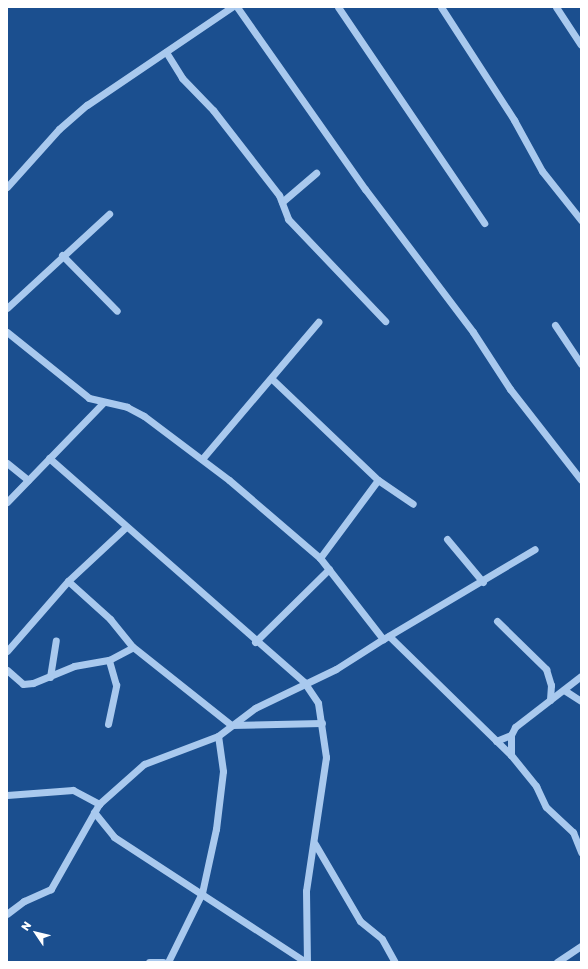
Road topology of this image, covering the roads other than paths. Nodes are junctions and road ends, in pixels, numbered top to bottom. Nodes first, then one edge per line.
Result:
1 (232, 7) edge
2 (237, 7) edge
3 (338, 7) edge
4 (441, 7) edge
5 (556, 7) edge
6 (581, 44) edge
7 (166, 52) junction
8 (316, 173) dead end
9 (7, 188) edge
10 (282, 202) junction
11 (109, 214) dead end
12 (581, 220) edge
13 (484, 223) dead end
14 (62, 255) junction
15 (7, 308) edge
16 (118, 311) dead end
17 (385, 321) dead end
18 (318, 322) dead end
19 (555, 325) dead end
20 (7, 332) edge
21 (581, 364) edge
22 (272, 379) junction
23 (103, 403) junction
24 (49, 458) junction
25 (202, 459) junction
26 (7, 463) edge
27 (28, 480) junction
28 (378, 480) junction
29 (581, 480) edge
30 (7, 502) edge
31 (413, 504) dead end
32 (126, 527) junction
33 (448, 539) dead end
34 (535, 549) dead end
35 (320, 558) junction
36 (329, 569) junction
37 (68, 581) junction
38 (483, 582) junction
39 (497, 621) dead end
40 (386, 638) junction
41 (56, 640) dead end
42 (255, 642) junction
43 (133, 647) junction
44 (7, 651) edge
45 (109, 660) junction
46 (7, 670) edge
47 (581, 676) edge
48 (50, 677) junction
49 (304, 682) junction
50 (564, 690) junction
51 (550, 700) junction
52 (581, 701) edge
53 (322, 723) junction
54 (108, 724) dead end
55 (231, 725) junction
56 (511, 735) junction
57 (218, 736) junction
58 (496, 741) junction
59 (511, 755) junction
60 (7, 794) edge
61 (99, 804) junction
62 (94, 812) junction
63 (314, 841) junction
64 (581, 852) edge
65 (202, 893) junction
66 (7, 914) edge
67 (581, 946) edge
68 (150, 962) edge
69 (163, 962) edge
70 (168, 962) edge
71 (307, 962) edge
72 (395, 962) edge
73 (557, 962) edge

1 - 7 street
2 - 29 street
3 - 13 street
4 - 12 street
5 - 6 street
7 - 9 street
7 - 10 street
8 - 10 street
10 - 17 street
11 - 14 street
14 - 15 street
14 - 16 street
18 - 22 street
19 - 21 street
20 - 23 street
22 - 25 street
22 - 28 street
23 - 24 street
23 - 25 street
24 - 27 street
24 - 32 street
25 - 35 street
26 - 27 street
27 - 30 street
28 - 31 street
28 - 35 street
32 - 37 street
32 - 42 street
33 - 38 street
34 - 38 street
35 - 36 street
36 - 40 street
36 - 42 street
37 - 43 street
37 - 44 street
38 - 40 street
39 - 51 street
40 - 49 street
40 - 58 street
41 - 48 street
42 - 49 street
43 - 45 street
43 - 55 street
45 - 48 street
45 - 54 street
46 - 48 street
47 - 50 street
49 - 53 street
49 - 55 street
50 - 51 street
50 - 52 street
51 - 56 street
53 - 55 street
53 - 63 street
55 - 57 street
56 - 58 street
56 - 59 street
57 - 61 street
57 - 65 street
58 - 59 street
59 - 64 street
60 - 61 street
61 - 62 street
62 - 65 street
62 - 66 street
63 - 71 street
63 - 72 street
65 - 70 street
65 - 71 street
67 - 73 street
68 - 69 street

